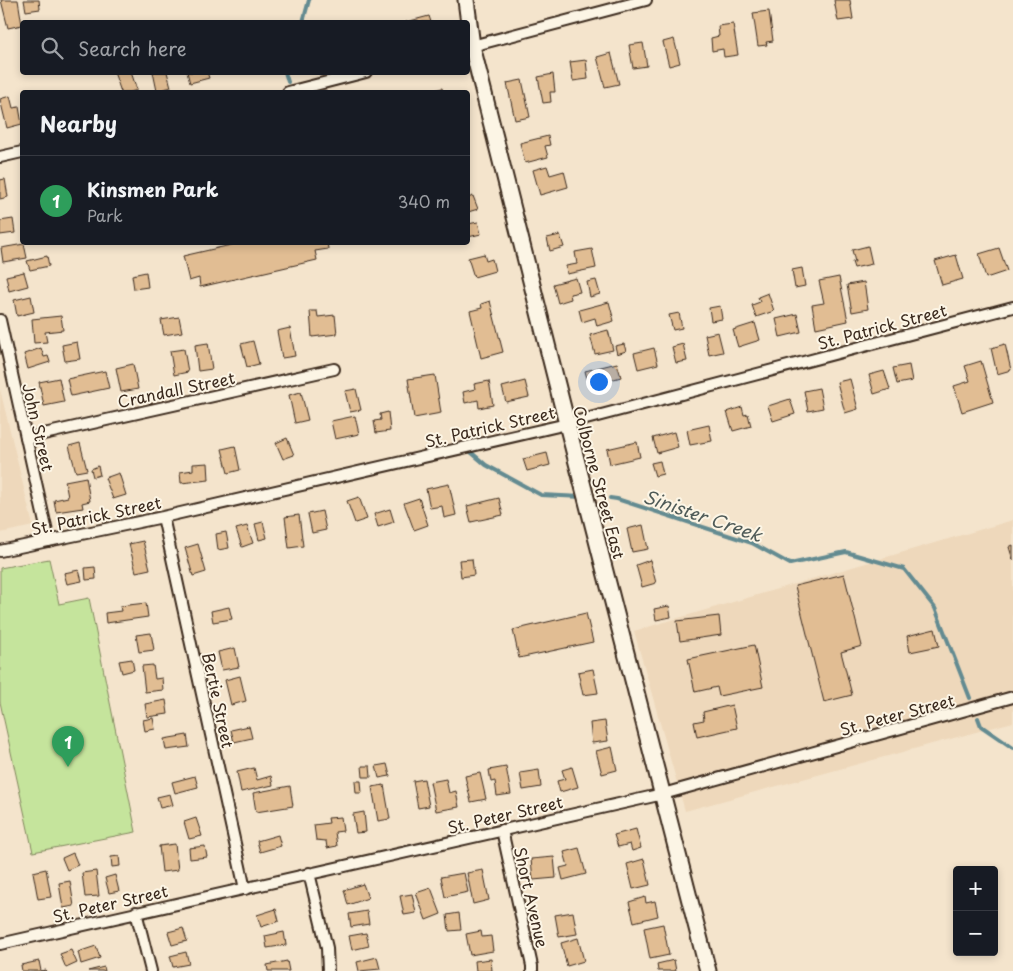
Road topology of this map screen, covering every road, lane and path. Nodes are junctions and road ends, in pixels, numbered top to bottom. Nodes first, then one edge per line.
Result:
1 (466, 0) edge
2 (646, 0) edge
3 (468, 20) edge
4 (470, 46) edge
5 (354, 75) edge
6 (296, 90) edge
7 (20, 152) edge
8 (0, 157) edge
9 (1013, 307) edge
10 (0, 320) edge
11 (334, 369) dead end
12 (567, 424) junction
13 (26, 438) junction
14 (163, 516) junction
15 (49, 541) junction
16 (0, 551) edge
17 (1013, 697) edge
18 (663, 794) junction
19 (502, 830) junction
20 (309, 873) junction
21 (245, 889) junction
22 (136, 912) junction
23 (0, 944) edge
24 (152, 971) edge
25 (328, 971) edge
26 (532, 971) edge
27 (708, 971) edge

1 - 3 main road, Colborne Street East
2 - 4 street
4 - 12 main road, Colborne Street East
5 - 6 street
7 - 8 street
9 - 12 street, St. Patrick Street
10 - 13 street, John Street
11 - 13 street, Crandall Street
12 - 14 street, St. Patrick Street
12 - 18 main road, Colborne Street East
13 - 15 street, John Street
14 - 15 street, St. Patrick Street
14 - 21 street, Bertie Street
15 - 16 street, St. Patrick Street
17 - 18 street, St. Peter Street
18 - 19 street, St. Peter Street
18 - 27 main road, Colborne Street East
19 - 20 street, St. Peter Street
19 - 26 street, Short Avenue
20 - 21 street, St. Peter Street
20 - 25 street
21 - 22 street, St. Peter Street
22 - 23 street, St. Peter Street
22 - 24 street

